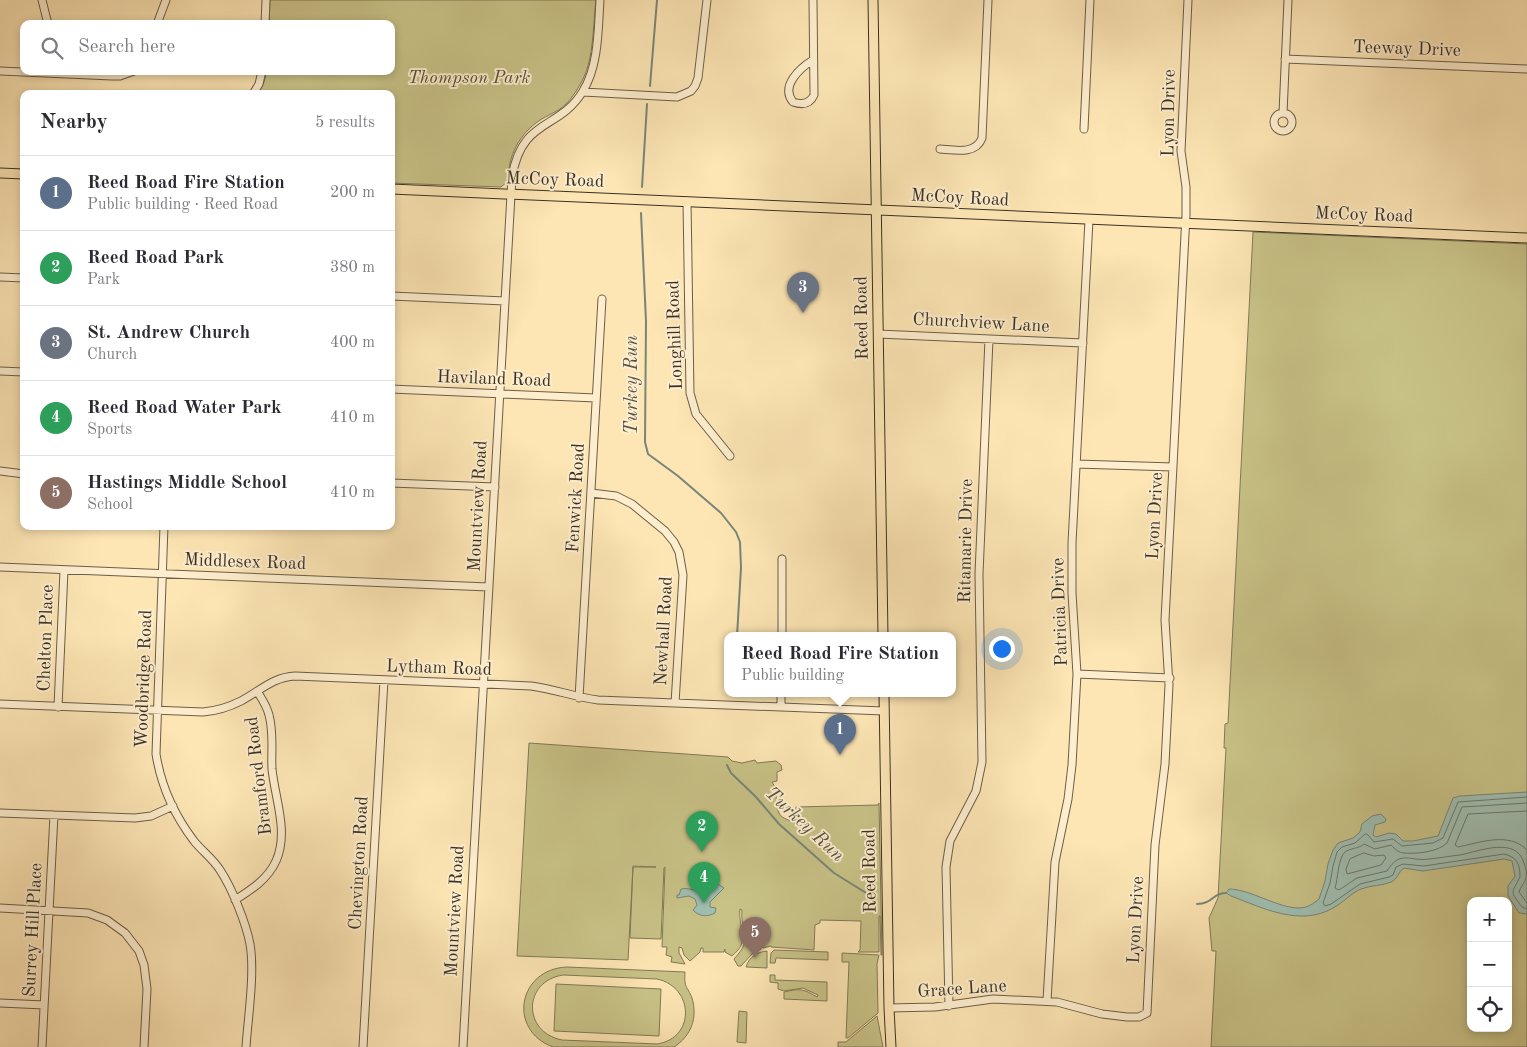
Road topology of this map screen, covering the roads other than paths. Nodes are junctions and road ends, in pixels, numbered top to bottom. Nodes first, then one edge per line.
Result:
1 (42, 0) edge
2 (166, 0) edge
3 (266, 0) edge
4 (600, 0) edge
5 (707, 0) edge
6 (813, 0) edge
7 (874, 0) edge
8 (988, 0) edge
9 (1090, 0) edge
10 (1188, 0) edge
11 (1288, 0) edge
12 (47, 20) edge
13 (158, 20) edge
14 (265, 20) edge
15 (1285, 59) junction
16 (813, 60) junction
17 (1527, 69) edge
18 (0, 71) edge
19 (20, 71) edge
20 (97, 75) edge
21 (123, 75) edge
22 (261, 75) edge
23 (255, 90) edge
24 (583, 92) junction
25 (1283, 113) dead end
26 (1084, 129) dead end
27 (940, 149) dead end
28 (0, 173) edge
29 (20, 174) edge
30 (395, 190) edge
31 (510, 195) junction
32 (687, 201) junction
33 (877, 210) junction
34 (1090, 220) junction
35 (1186, 224) junction
36 (1527, 238) edge
37 (0, 277) edge
38 (20, 278) edge
39 (395, 296) edge
40 (505, 300) junction
41 (602, 300) dead end
42 (878, 334) junction
43 (989, 339) junction
44 (1083, 343) junction
45 (0, 371) edge
46 (20, 372) edge
47 (395, 389) edge
48 (500, 394) junction
49 (596, 398) junction
50 (730, 456) dead end
51 (1076, 464) junction
52 (1173, 467) junction
53 (0, 470) edge
54 (20, 473) edge
55 (395, 483) edge
56 (495, 487) junction
57 (591, 493) junction
58 (164, 530) edge
59 (782, 558) dead end
60 (0, 567) edge
61 (64, 570) junction
62 (162, 574) junction
63 (489, 587) junction
64 (782, 632) edge
65 (883, 632) edge
66 (1077, 674) junction
67 (1170, 678) junction
68 (384, 680) junction
69 (484, 684) junction
70 (257, 691) junction
71 (781, 697) edge
72 (884, 697) edge
73 (580, 698) junction
74 (675, 703) junction
75 (0, 704) edge
76 (58, 707) junction
77 (781, 707) junction
78 (157, 711) junction
79 (884, 712) junction
80 (173, 806) junction
81 (0, 813) edge
82 (54, 815) junction
83 (235, 900) junction
84 (0, 908) edge
85 (49, 911) junction
86 (1047, 1001) junction
87 (0, 1003) edge
88 (44, 1005) junction
89 (949, 1006) junction
90 (889, 1008) junction
91 (1127, 1017) joint
92 (42, 1047) edge
93 (144, 1047) edge
94 (246, 1047) edge
95 (363, 1047) edge
96 (463, 1047) edge
97 (891, 1047) edge

1 - 12 street
2 - 13 street
3 - 14 street
4 - 24 street, Mountview Road
5 - 24 street
6 - 16 street
7 - 33 main road, Reed Road
8 - 27 street
9 - 26 street
10 - 35 street, Lyon Drive
11 - 15 street
15 - 17 street, Teeway Drive
15 - 25 street
16 - 16 street
18 - 19 street
20 - 21 street
22 - 23 street
24 - 31 street, Mountview Road
28 - 29 main road
30 - 31 main road, McCoy Road
31 - 32 main road, McCoy Road
31 - 40 street, Mountview Road
32 - 33 main road, McCoy Road
32 - 50 street, Longhill Road
33 - 34 main road, McCoy Road
33 - 42 main road, Reed Road
34 - 35 main road, McCoy Road
34 - 44 street, Patricia Drive
35 - 36 main road, McCoy Road
35 - 52 street, Lyon Drive
37 - 38 street
39 - 40 street
40 - 48 street, Mountview Road
41 - 49 street, Fenwick Road
42 - 43 street, Churchview Lane
42 - 65 main road, Reed Road
43 - 44 street, Churchview Lane
43 - 89 street, Ritamarie Drive
44 - 51 street, Patricia Drive
45 - 46 street
47 - 48 street, Haviland Road
48 - 49 street, Haviland Road
48 - 56 street, Mountview Road
49 - 57 street, Fenwick Road
51 - 52 street
51 - 66 street, Patricia Drive
52 - 67 street, Lyon Drive
53 - 54 street
55 - 56 street
56 - 63 street, Mountview Road
57 - 73 street, Fenwick Road
57 - 74 street, Newhall Road
58 - 62 street, Woodbridge Road
59 - 64 street
60 - 61 street, Middlesex Road
61 - 62 street, Middlesex Road
61 - 76 street, Chelton Place
62 - 63 street, Middlesex Road
62 - 78 street, Woodbridge Road
63 - 69 street, Mountview Road
66 - 67 street
66 - 86 street, Patricia Drive
67 - 91 street, Lyon Drive
68 - 69 street, Lytham Road
68 - 70 street, Lytham Road
68 - 95 street, Chevington Road
69 - 73 street, Lytham Road
69 - 96 street, Mountview Road
70 - 78 street, Lytham Road
70 - 83 street, Bramford Road
71 - 77 street
72 - 79 main road, Reed Road
73 - 74 street, Lytham Road
74 - 77 street, Lytham Road
75 - 76 street, Lytham Road
76 - 78 street, Lytham Road
77 - 79 street, Lytham Road
78 - 80 street, Woodbridge Road
79 - 90 main road, Reed Road
80 - 82 street
80 - 83 street, Woodbridge Road
81 - 82 street
82 - 85 street, Surrey Hill Place
83 - 94 street, Woodbridge Road
84 - 85 street
85 - 88 street, Surrey Hill Place
85 - 93 street
86 - 89 street, Grace Lane
86 - 91 street, Grace Lane
87 - 88 street
88 - 92 street, Surrey Hill Place
89 - 90 street, Grace Lane
90 - 97 main road, Reed Road

